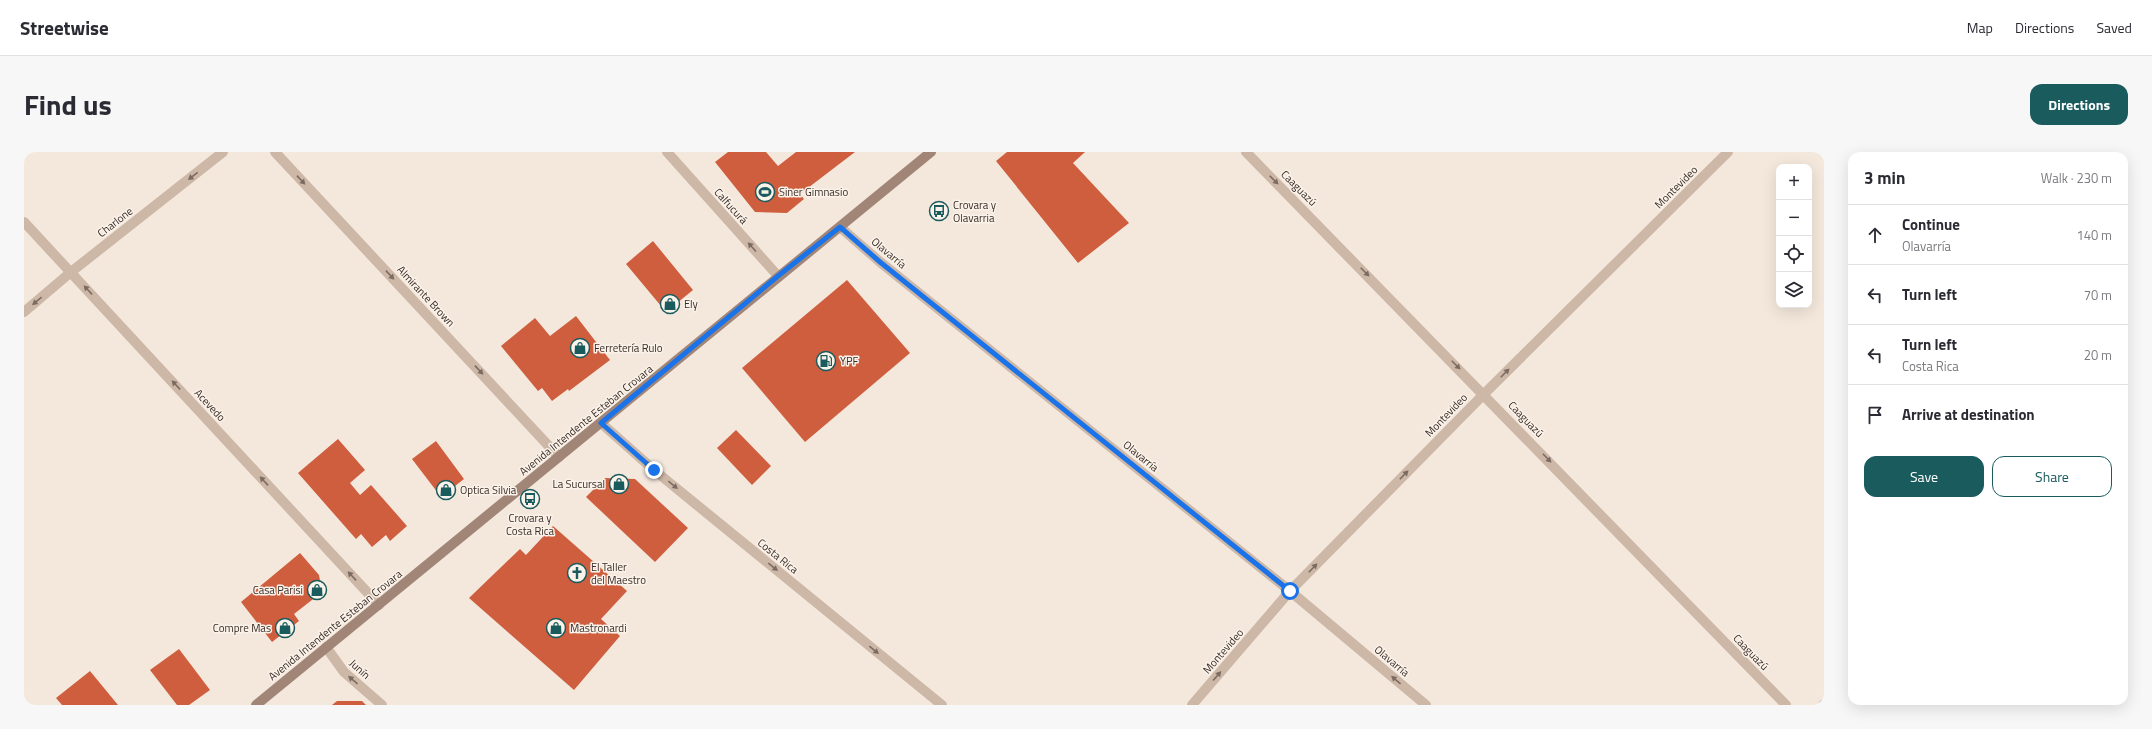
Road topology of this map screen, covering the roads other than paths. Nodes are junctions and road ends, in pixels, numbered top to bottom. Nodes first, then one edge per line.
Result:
1 (223, 152) edge
2 (274, 152) edge
3 (667, 152) edge
4 (931, 152) edge
5 (1246, 152) edge
6 (1728, 152) edge
7 (24, 222) edge
8 (840, 227) junction
9 (71, 272) junction
10 (778, 276) junction
11 (24, 312) edge
12 (1484, 394) junction
13 (601, 423) junction
14 (560, 457) junction
15 (1290, 591) junction
16 (379, 605) junction
17 (326, 647) junction
18 (256, 705) edge
19 (382, 705) edge
20 (942, 705) edge
21 (1192, 705) edge
22 (1426, 705) edge
23 (1786, 705) edge

1 -> 9 street, Charlone
2 -> 14 street, Almirante Brown
10 -> 3 street, Calfucurá
4 - 8 main road, Avenida Intendente Esteban Crovara
5 -> 12 street, Caaguazú
12 -> 6 street, Montevideo
7 - 9 street, Acevedo
8 - 10 main road, Avenida Intendente Esteban Crovara
8 - 15 street, Olavarría
9 -> 11 street, Charlone
16 -> 9 street, Acevedo
10 - 13 main road, Avenida Intendente Esteban Crovara
15 -> 12 street, Montevideo
12 -> 23 street, Caaguazú
13 - 14 main road, Avenida Intendente Esteban Crovara
13 -> 20 street, Costa Rica
14 - 16 main road, Avenida Intendente Esteban Crovara
21 -> 15 street, Montevideo
22 -> 15 street, Olavarría
16 - 17 main road, Avenida Intendente Esteban Crovara
17 - 18 main road, Avenida Intendente Esteban Crovara
19 -> 17 street, Junín

